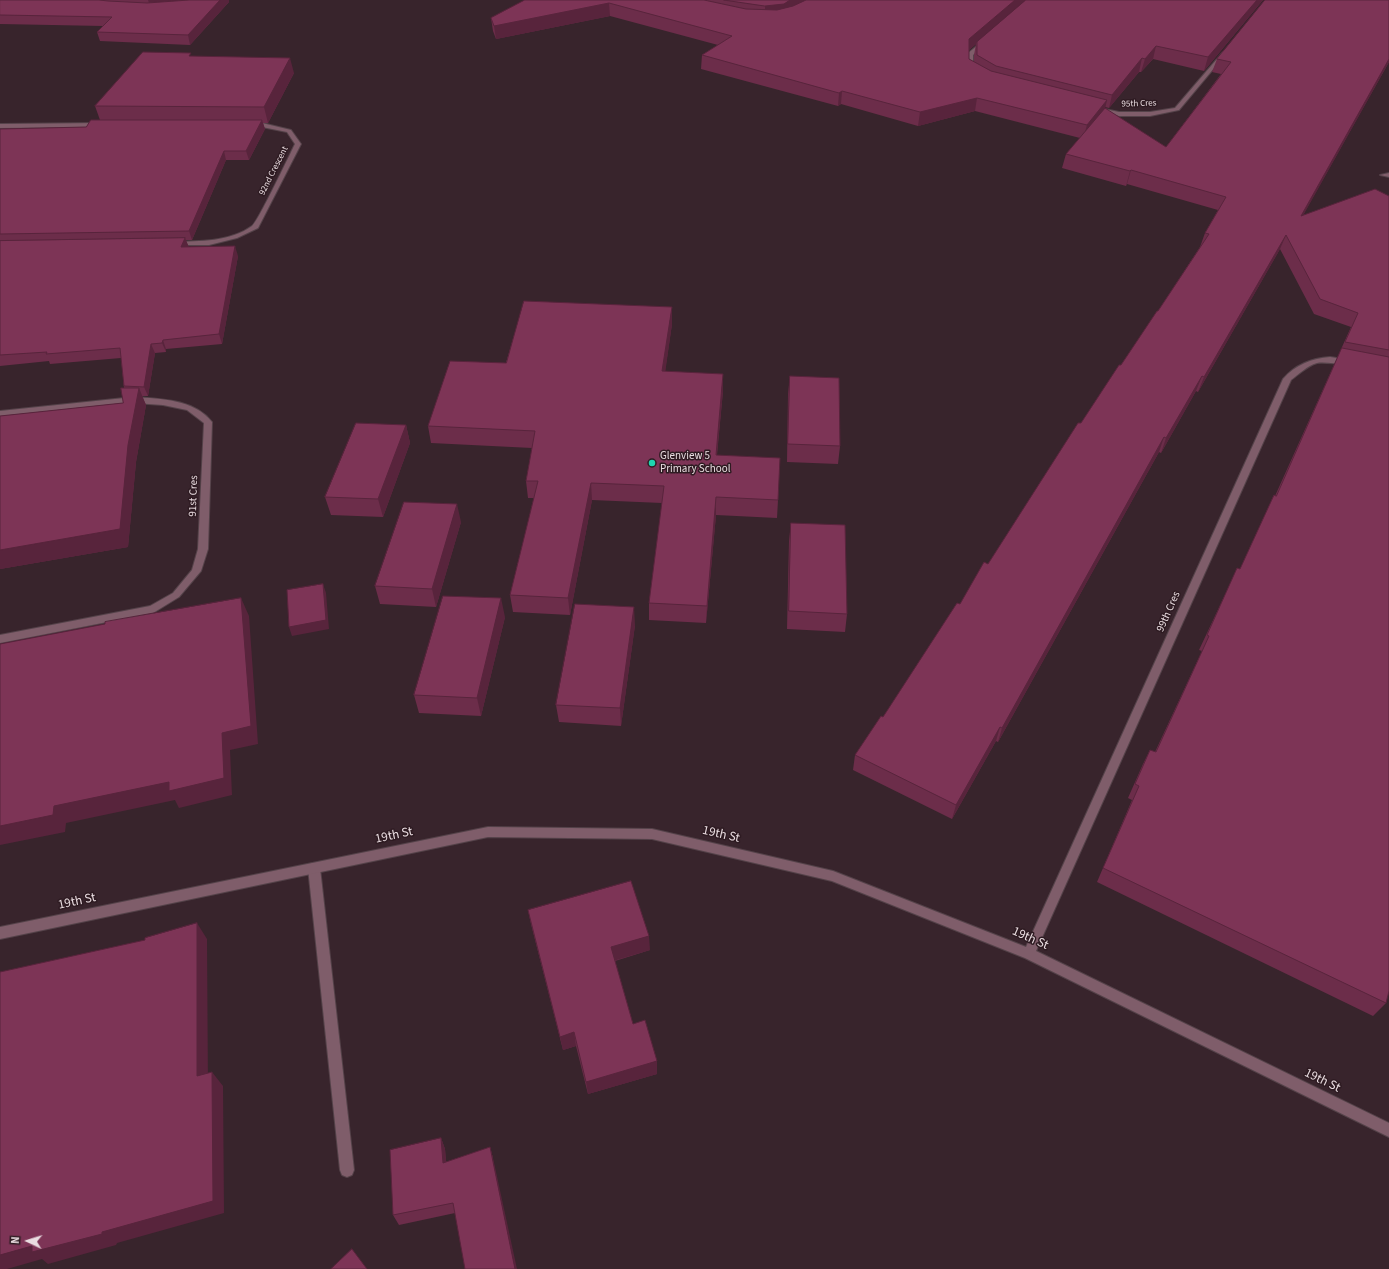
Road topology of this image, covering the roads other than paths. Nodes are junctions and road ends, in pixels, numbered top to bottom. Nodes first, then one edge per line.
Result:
1 (993, 34) edge
2 (1228, 48) edge
3 (977, 74) edge
4 (1096, 109) edge
5 (111, 125) edge
6 (246, 125) edge
7 (0, 126) edge
8 (163, 244) edge
9 (1360, 364) edge
10 (0, 414) edge
11 (0, 639) edge
12 (314, 868) junction
13 (0, 933) edge
14 (1029, 954) junction
15 (1389, 1130) edge
16 (347, 1170) dead end

1 - 3 street
2 - 4 street, 95th Cres
5 - 7 street
6 - 8 street, 92nd Crescent
9 - 14 street, 99th Cres
10 - 11 street, 91st Cres
12 - 13 street, 19th St
12 - 14 street, 19th St
12 - 16 street
14 - 15 street, 19th St

